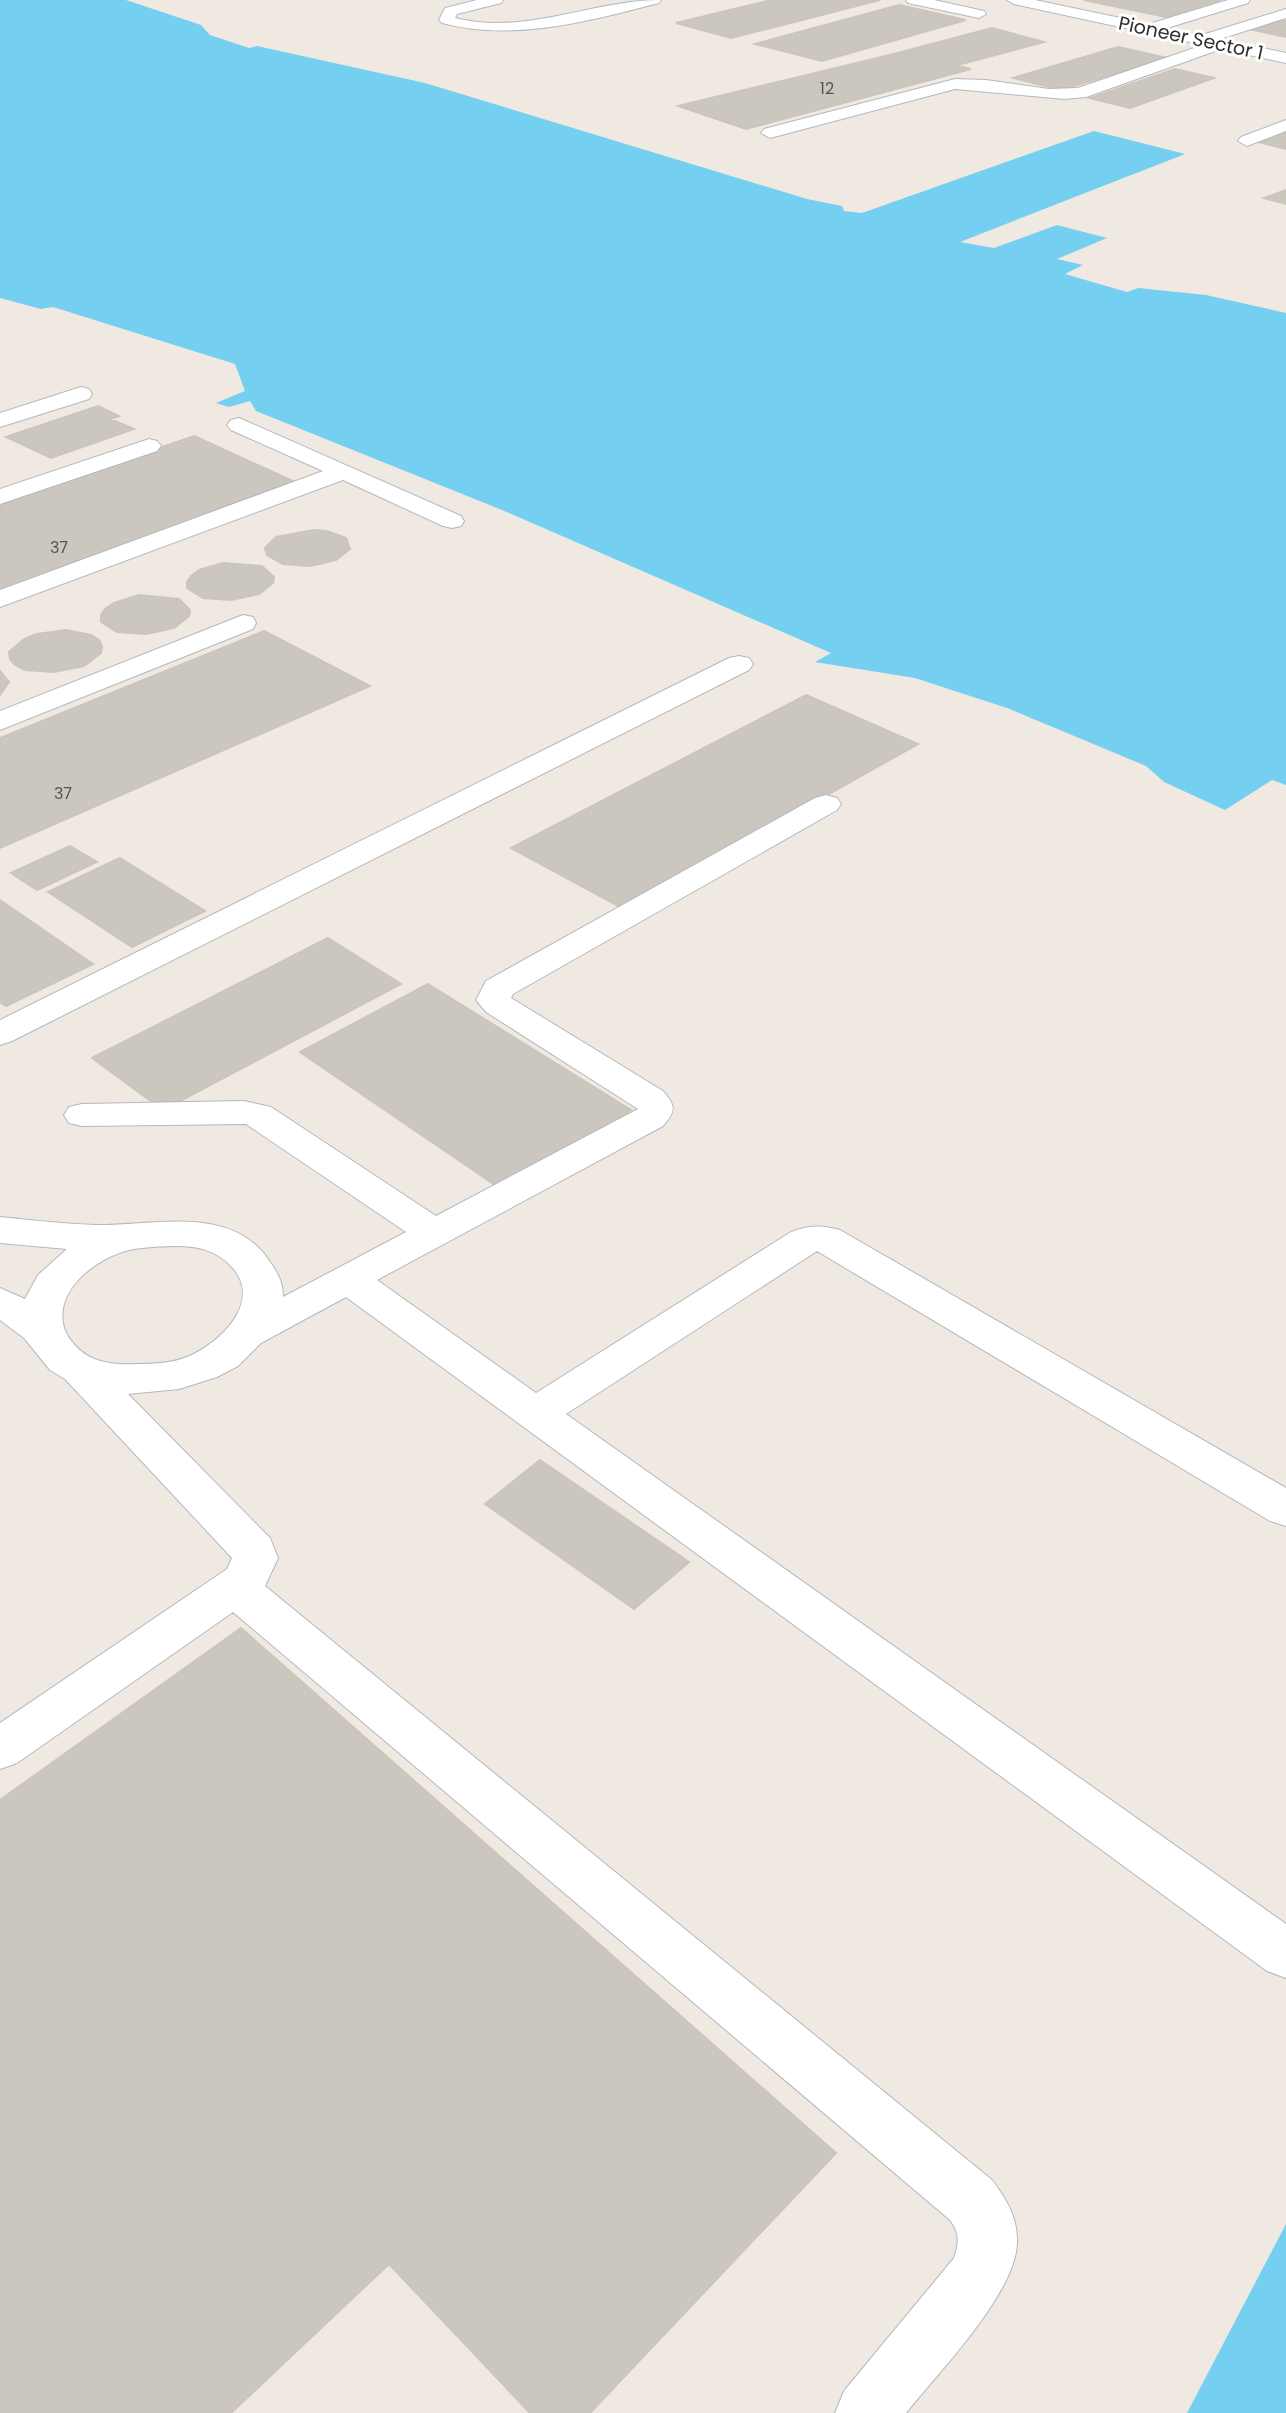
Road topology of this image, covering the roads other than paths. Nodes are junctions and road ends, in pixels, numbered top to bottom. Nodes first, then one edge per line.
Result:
1 (496, 0) edge
2 (654, 0) edge
3 (913, 0) edge
4 (1014, 0) edge
5 (1243, 0) edge
6 (1286, 13) edge
7 (979, 14) dead end
8 (1149, 29) junction
9 (1203, 40) junction
10 (1220, 44) junction
11 (1286, 58) edge
12 (1286, 125) edge
13 (770, 133) dead end
14 (1247, 141) dead end
15 (81, 394) dead end
16 (0, 420) edge
17 (239, 425) dead end
18 (149, 446) dead end
19 (344, 471) junction
20 (0, 497) edge
21 (452, 521) dead end
22 (0, 599) edge
23 (243, 623) dead end
24 (739, 664) dead end
25 (0, 721) edge
26 (826, 804) dead end
27 (0, 1034) edge
28 (82, 1115) dead end
29 (0, 1230) edge
30 (434, 1233) junction
31 (127, 1237) junction
32 (348, 1279) junction
33 (0, 1302) edge
34 (44, 1332) junction
35 (249, 1332) junction
36 (81, 1371) junction
37 (535, 1414) junction
38 (1286, 1509) edge
39 (235, 1587) junction
40 (0, 1749) edge
41 (1286, 1954) edge
42 (866, 2413) edge

1 - 2 street
3 - 7 street
4 - 8 street, Pioneer Sector 1
5 - 8 street
6 - 9 street
8 - 9 street, Pioneer Sector 1
9 - 10 street, Pioneer Sector 1
10 - 11 street, Pioneer Sector 1
10 - 13 street
12 - 14 street
15 - 16 street
17 - 19 street
18 - 20 street
19 - 21 street
19 - 22 street
23 - 25 street
24 - 27 street
26 - 30 street
28 - 30 street
29 - 31 street
30 - 32 street
31 - 34 street
31 - 35 street
32 - 35 street
32 - 37 street
33 - 34 street
34 - 36 street
35 - 36 street
36 - 39 street
37 - 38 street
37 - 41 street
39 - 40 street
39 - 42 street

